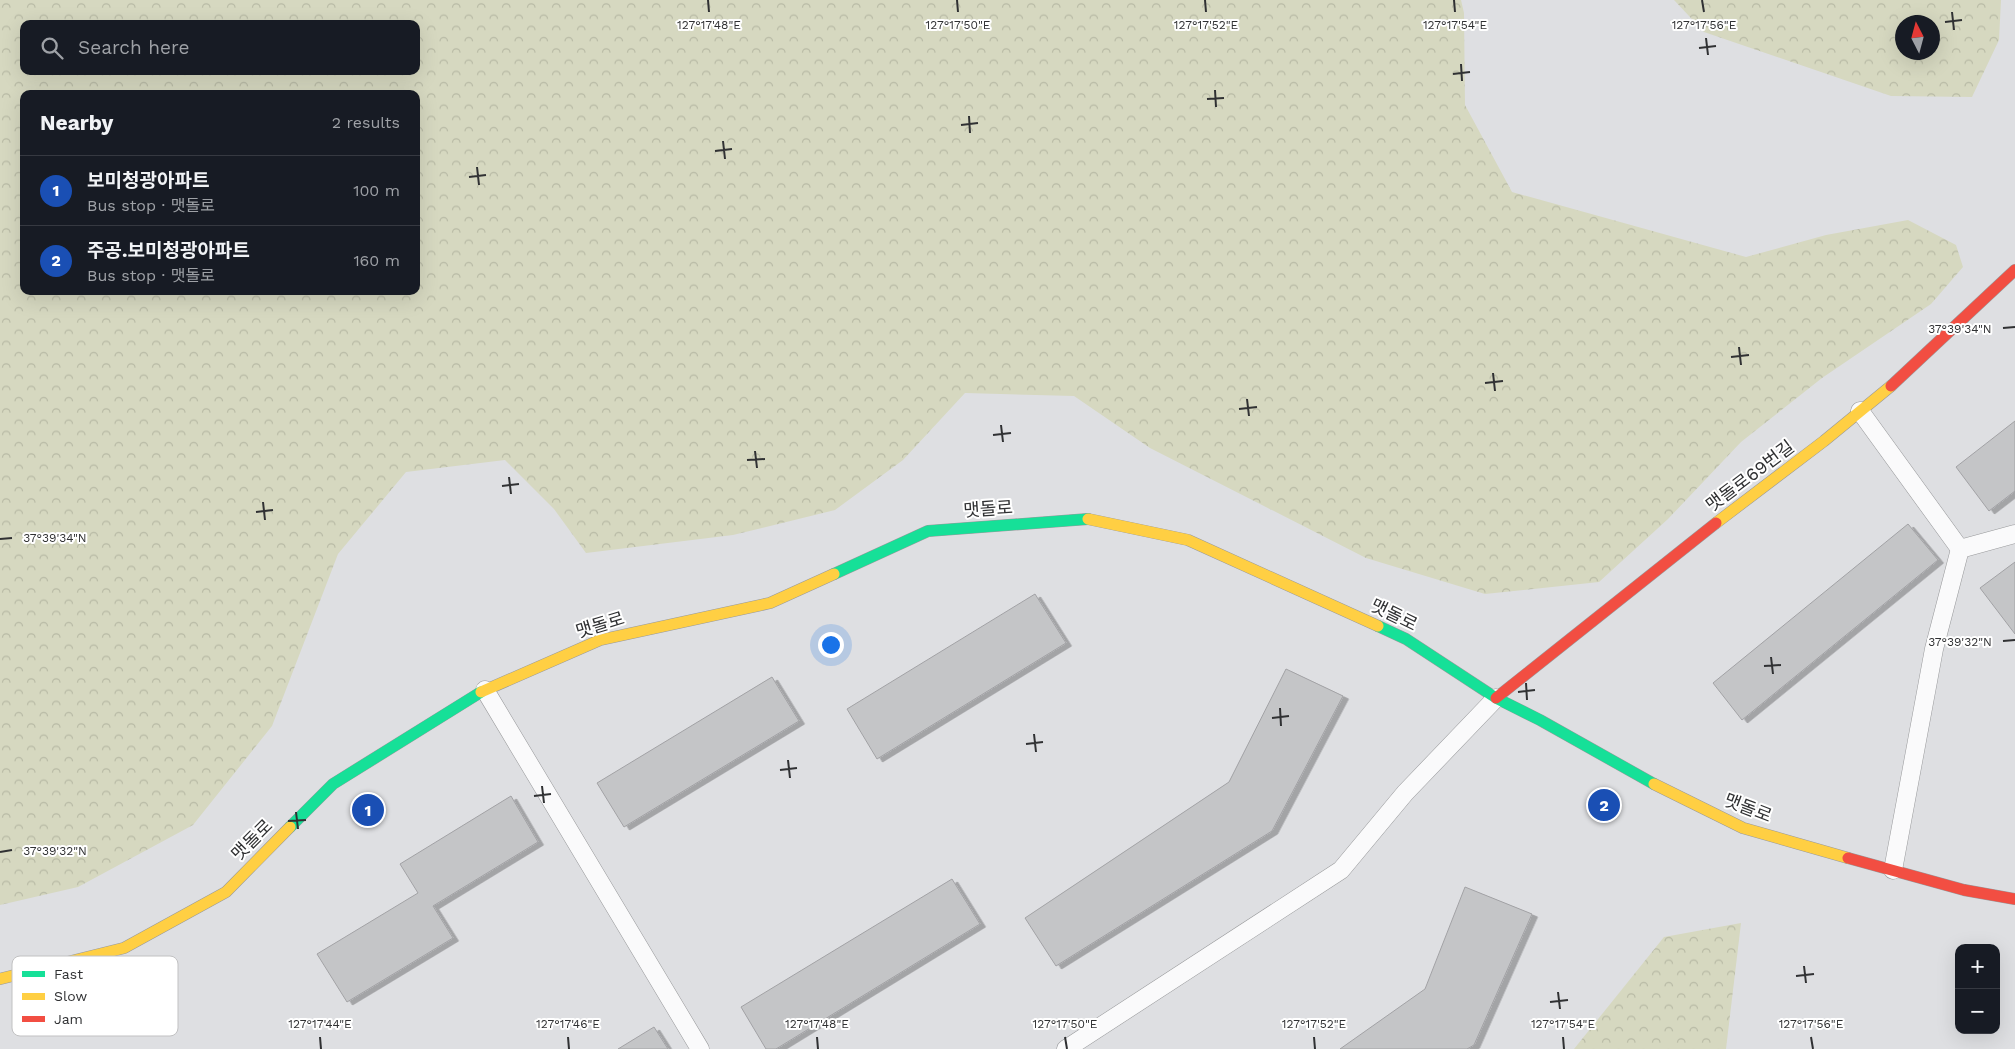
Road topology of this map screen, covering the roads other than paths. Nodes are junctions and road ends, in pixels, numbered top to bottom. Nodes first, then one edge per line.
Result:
1 (2015, 270) edge
2 (1860, 411) junction
3 (2015, 534) edge
4 (1960, 549) junction
5 (485, 690) junction
6 (1496, 698) junction
7 (1893, 870) junction
8 (2015, 899) edge
9 (91, 956) edge
10 (700, 1049) edge
11 (1066, 1049) edge

1 - 2 street, 맷돌로69번길
2 - 4 lane
2 - 6 street, 맷돌로69번길
3 - 4 lane
4 - 7 lane
5 - 6 street, 맷돌로
5 - 9 street, 맷돌로
5 - 10 lane
6 - 7 street, 맷돌로
6 - 11 lane
7 - 8 street, 맷돌로

